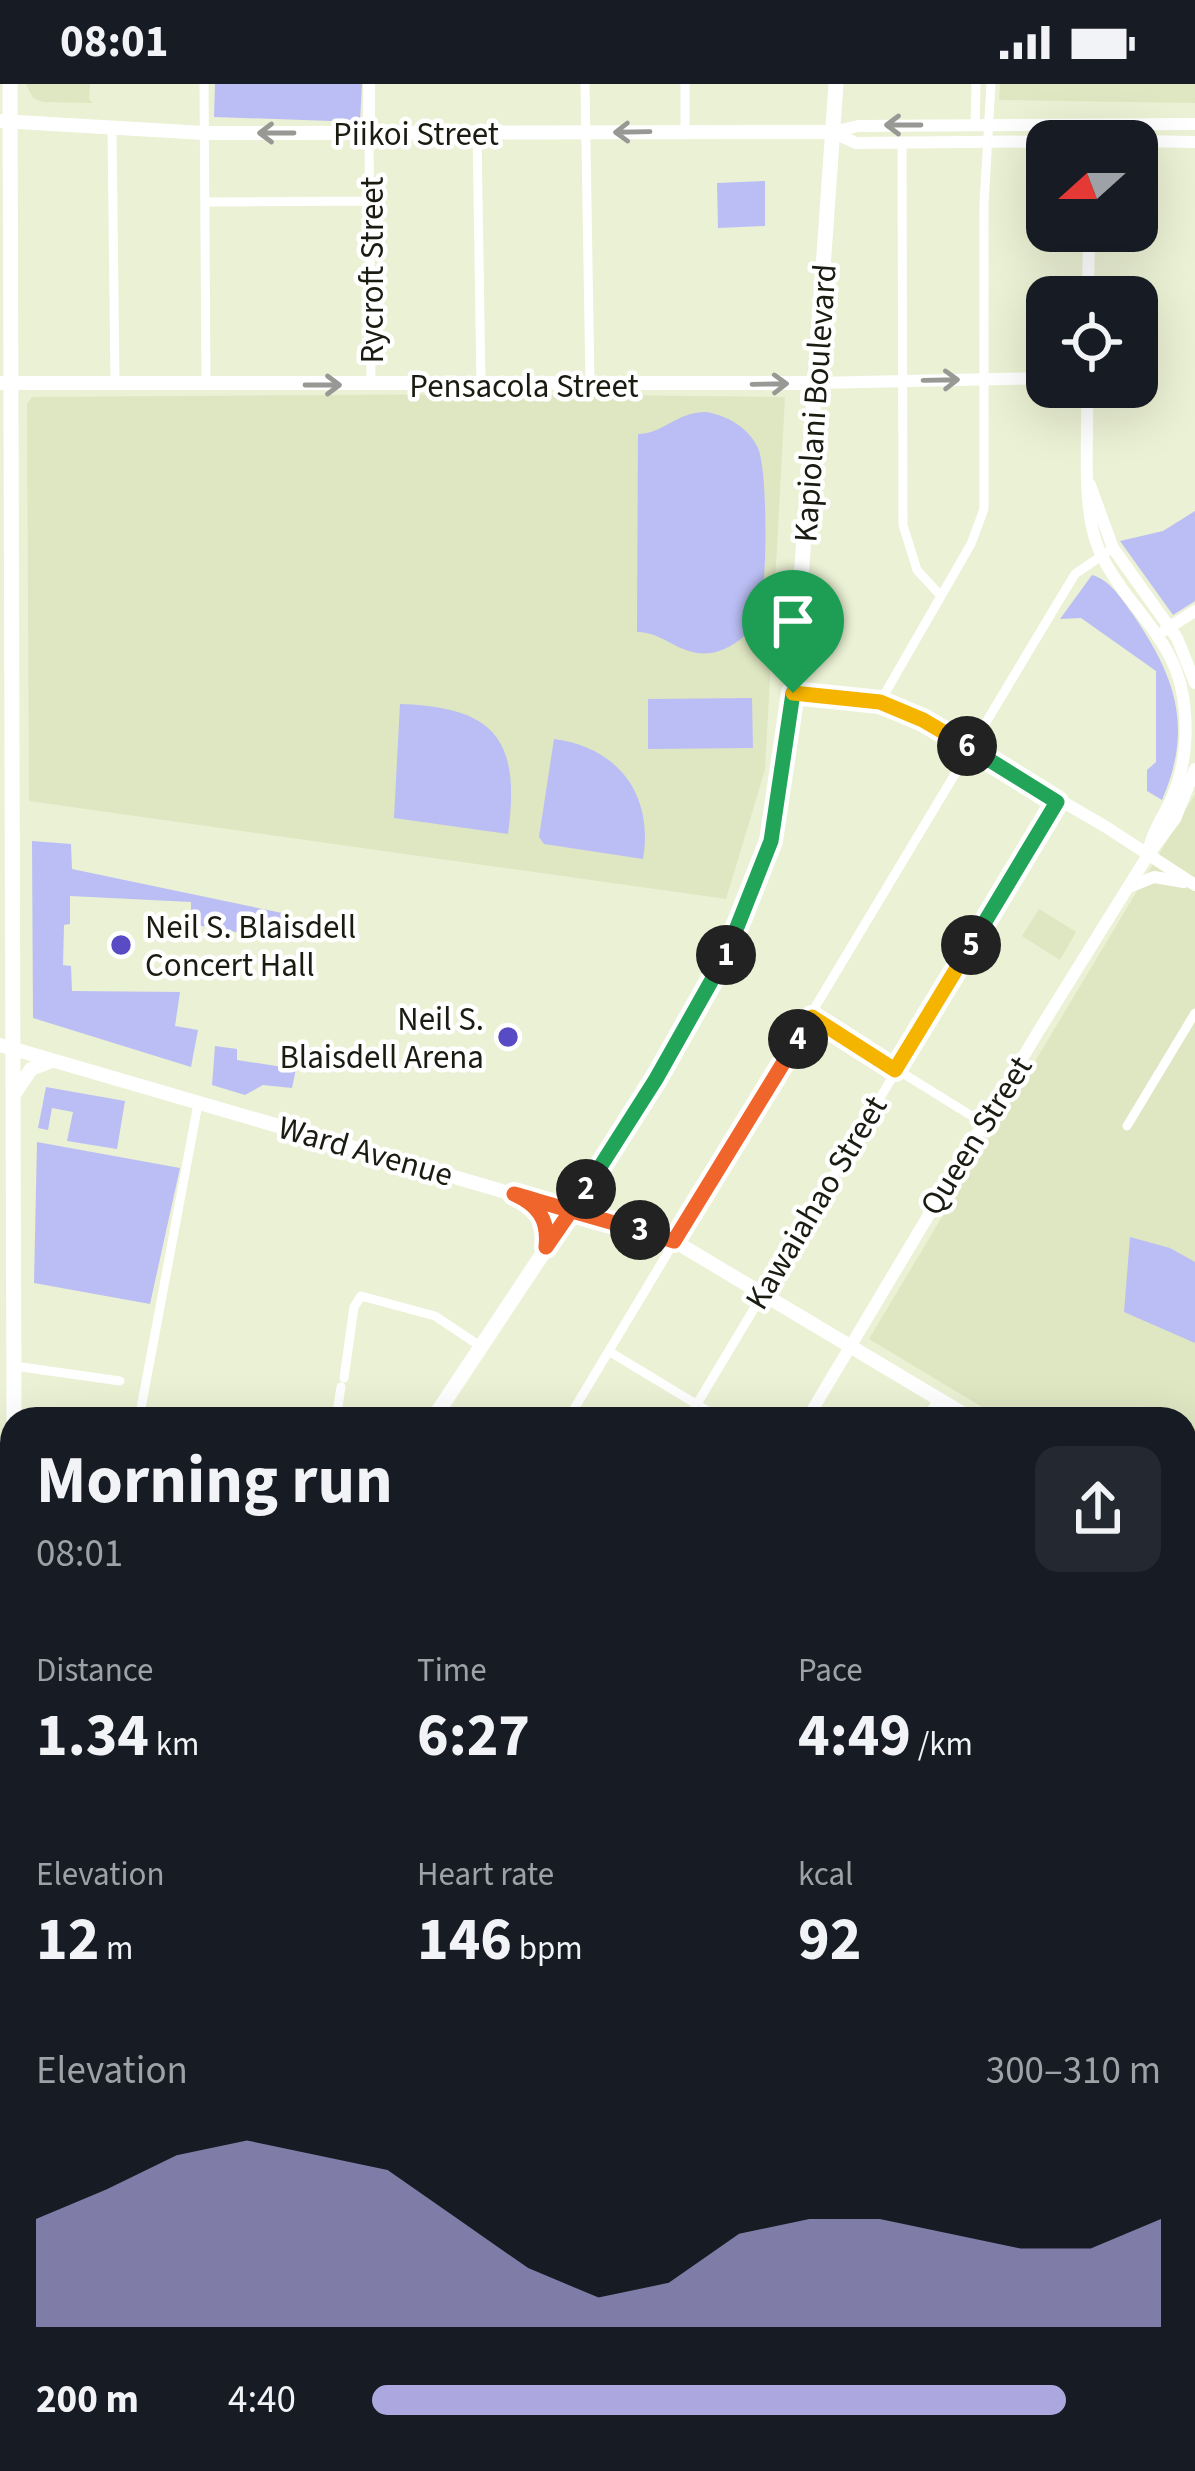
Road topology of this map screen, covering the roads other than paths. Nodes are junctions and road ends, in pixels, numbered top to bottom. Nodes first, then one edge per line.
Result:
1 (10, 84) edge
2 (204, 84) edge
3 (369, 84) edge
4 (585, 84) edge
5 (685, 84) edge
6 (836, 84) edge
7 (976, 84) edge
8 (991, 84) edge
9 (5, 122) edge
10 (1195, 124) edge
11 (982, 125) junction
12 (112, 128) junction
13 (1158, 129) edge
14 (1026, 130) edge
15 (477, 131) junction
16 (685, 131) junction
17 (587, 132) junction
18 (833, 132) junction
19 (204, 134) junction
20 (369, 134) junction
21 (1026, 140) edge
22 (1158, 141) edge
23 (986, 142) junction
24 (1195, 142) edge
25 (902, 144) junction
26 (371, 201) junction
27 (207, 202) junction
28 (984, 379) junction
29 (1026, 379) edge
30 (904, 381) junction
31 (5, 383) edge
32 (815, 383) junction
33 (115, 384) junction
34 (206, 384) junction
35 (371, 385) junction
36 (481, 385) junction
37 (590, 385) junction
38 (1088, 408) edge
39 (1107, 550) junction
40 (941, 596) junction
41 (1195, 611) edge
42 (1164, 630) junction
43 (1195, 683) edge
44 (793, 693) junction
45 (880, 702) junction
46 (970, 747) junction
47 (1195, 769) edge
48 (1057, 802) junction
49 (6, 834) edge
50 (1148, 855) junction
51 (1193, 884) edge
52 (1128, 888) junction
53 (1195, 1013) edge
54 (812, 1017) junction
55 (6, 1047) edge
56 (52, 1061) junction
57 (895, 1070) junction
58 (13, 1096) junction
59 (199, 1104) junction
60 (983, 1123) junction
61 (1127, 1126) dead end
62 (514, 1194) junction
63 (572, 1211) junction
64 (674, 1241) junction
65 (546, 1247) junction
66 (760, 1292) junction
67 (480, 1346) junction
68 (849, 1346) junction
69 (610, 1352) junction
70 (14, 1366) junction
71 (120, 1381) dead end
72 (938, 1399) junction
73 (697, 1404) junction
74 (13, 1407) edge
75 (141, 1407) edge
76 (338, 1407) edge
77 (441, 1407) edge
78 (576, 1407) edge
79 (695, 1407) edge
80 (702, 1407) edge
81 (813, 1407) edge
82 (933, 1407) edge
83 (952, 1407) edge

1 - 9 main road
2 - 19 street
3 - 20 street, Rycroft Street
4 - 17 street
5 - 16 street
6 - 18 main road, Kapiolani Boulevard
7 - 11 street
8 - 11 street
9 - 12 main road, Piikoi Street
9 - 31 main road
10 - 13 street, Piikoi Street
11 - 14 street, Piikoi Street
11 -> 18 street, Piikoi Street
11 - 23 street
12 - 19 main road, Piikoi Street
12 - 33 street
15 - 17 main road, Piikoi Street
15 - 20 main road, Piikoi Street
15 - 36 street
16 -> 17 main road, Piikoi Street
16 - 18 main road, Piikoi Street
17 - 37 street
18 - 25 street, Piikoi Street
18 - 32 main road, Kapiolani Boulevard
20 -> 19 main road, Piikoi Street
19 - 27 street
20 - 26 street, Rycroft Street
21 - 23 street, Piikoi Street
22 - 24 street
23 - 25 street, Piikoi Street
23 - 28 street
25 - 30 street
26 - 27 street
26 - 35 street, Rycroft Street
27 - 34 street
28 - 29 street, Pensacola Street
30 -> 28 street, Pensacola Street
28 - 40 street
30 - 32 street, Pensacola Street
30 - 40 street
31 - 33 main road, Pensacola Street
31 - 49 main road
37 -> 32 main road, Pensacola Street
32 - 44 main road, Kapiolani Boulevard
33 - 34 main road, Pensacola Street
34 -> 35 main road, Pensacola Street
35 - 36 main road, Pensacola Street
36 - 37 main road, Pensacola Street
38 - 39 street, Queen Street
39 - 42 street, Queen Street
39 - 46 street
40 - 45 street
41 - 42 street
42 - 43 street, Queen Street
42 - 50 street, Queen Street
44 - 45 street
44 - 63 main road, Kapiolani Boulevard
45 - 46 street
46 - 48 street
46 - 54 street
47 - 50 street, Queen Street
48 - 50 street
48 - 57 street, Kawaiahao Street
49 - 55 main road
50 - 51 street
50 - 52 street, Queen Street
51 - 52 street
52 - 60 street, Queen Street
53 - 61 street
54 - 57 street
54 - 64 street
55 - 56 main road, Ward Avenue
55 - 58 main road
56 - 58 main road
56 - 59 main road, Ward Avenue
57 - 60 street
57 - 66 street, Kawaiahao Street
58 - 70 main road
59 - 62 main road, Ward Avenue
59 - 75 street
60 - 68 street, Queen Street
62 - 63 main road, Ward Avenue
62 - 65 main road
63 - 64 main road, Ward Avenue
63 - 65 main road, Kapiolani Boulevard
64 - 66 main road, Ward Avenue
64 - 69 street
65 - 67 main road, Kapiolani Boulevard
66 - 68 main road, Ward Avenue
66 - 73 street, Kawaiahao Street
67 - 76 street
67 - 77 main road, Kapiolani Boulevard
68 - 72 main road, Ward Avenue
68 - 81 street, Queen Street
69 - 73 street
69 - 78 street
70 - 71 street
70 - 74 main road
72 - 82 street
72 - 83 main road, Ward Avenue
73 - 79 street, Kawaiahao Street
73 - 80 street

